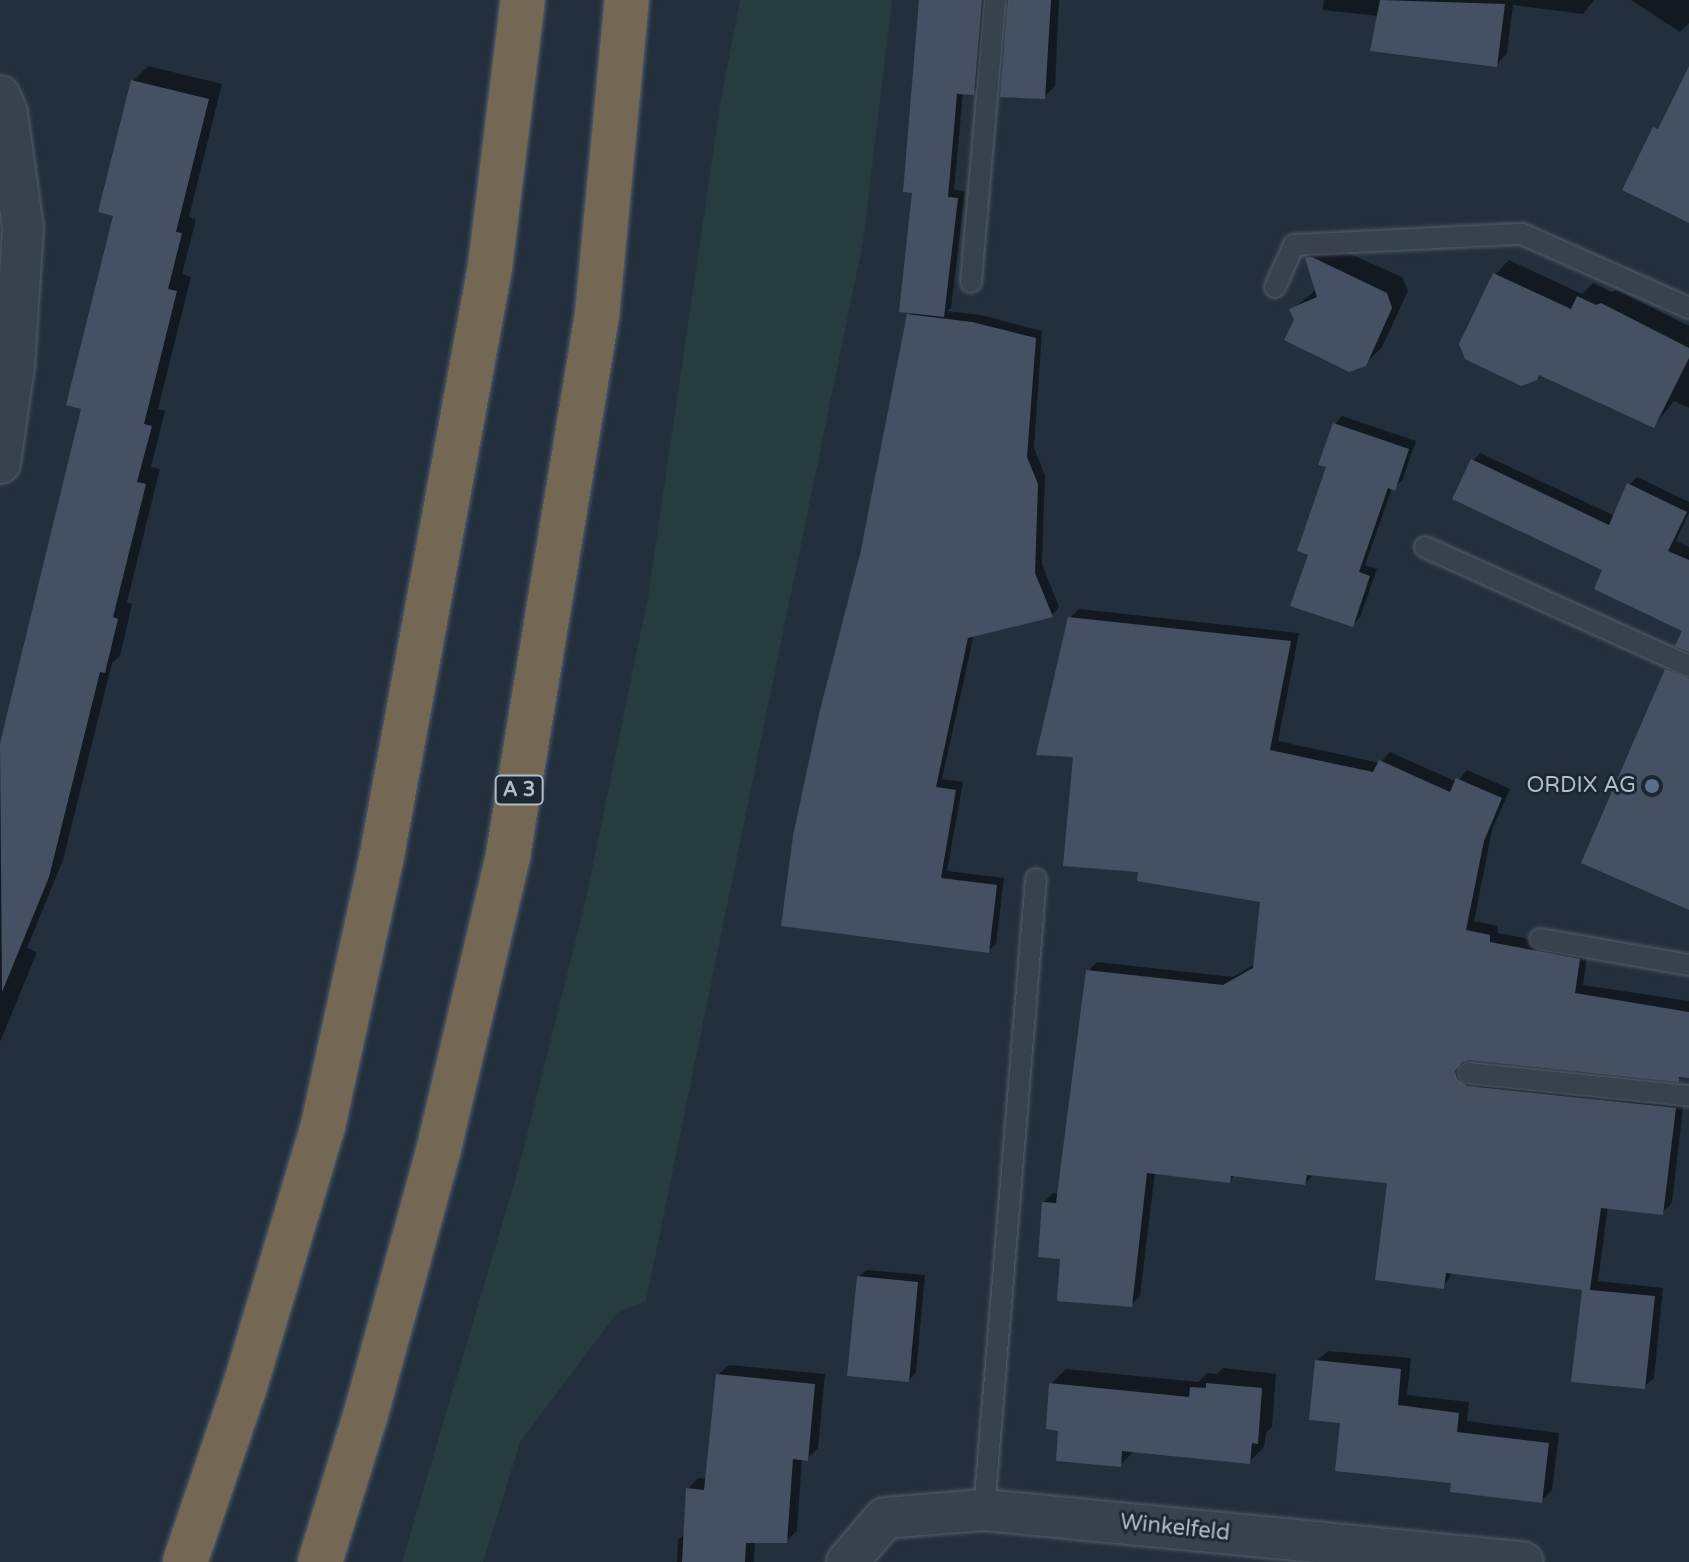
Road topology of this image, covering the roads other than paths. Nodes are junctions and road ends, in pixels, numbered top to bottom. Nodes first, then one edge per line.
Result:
1 (523, 0) edge
2 (627, 0) edge
3 (995, 0) edge
4 (0, 96) edge
5 (971, 282) dead end
6 (1275, 287) dead end
7 (1689, 308) edge
8 (0, 463) edge
9 (1425, 547) dead end
10 (1689, 666) edge
11 (1036, 879) dead end
12 (1540, 939) dead end
13 (1689, 965) edge
14 (1468, 1073) dead end
15 (1689, 1096) edge
16 (984, 1510) junction
17 (185, 1562) edge
18 (320, 1562) edge
19 (847, 1562) edge
20 (1522, 1562) edge

1 - 17 highway
2 - 18 highway, A 3
3 - 5 lane
4 - 8 street
6 - 7 lane
9 - 10 lane
11 - 16 lane
12 - 13 lane
14 - 15 lane
16 - 19 street, Winkelfeld
16 - 20 street, Winkelfeld

